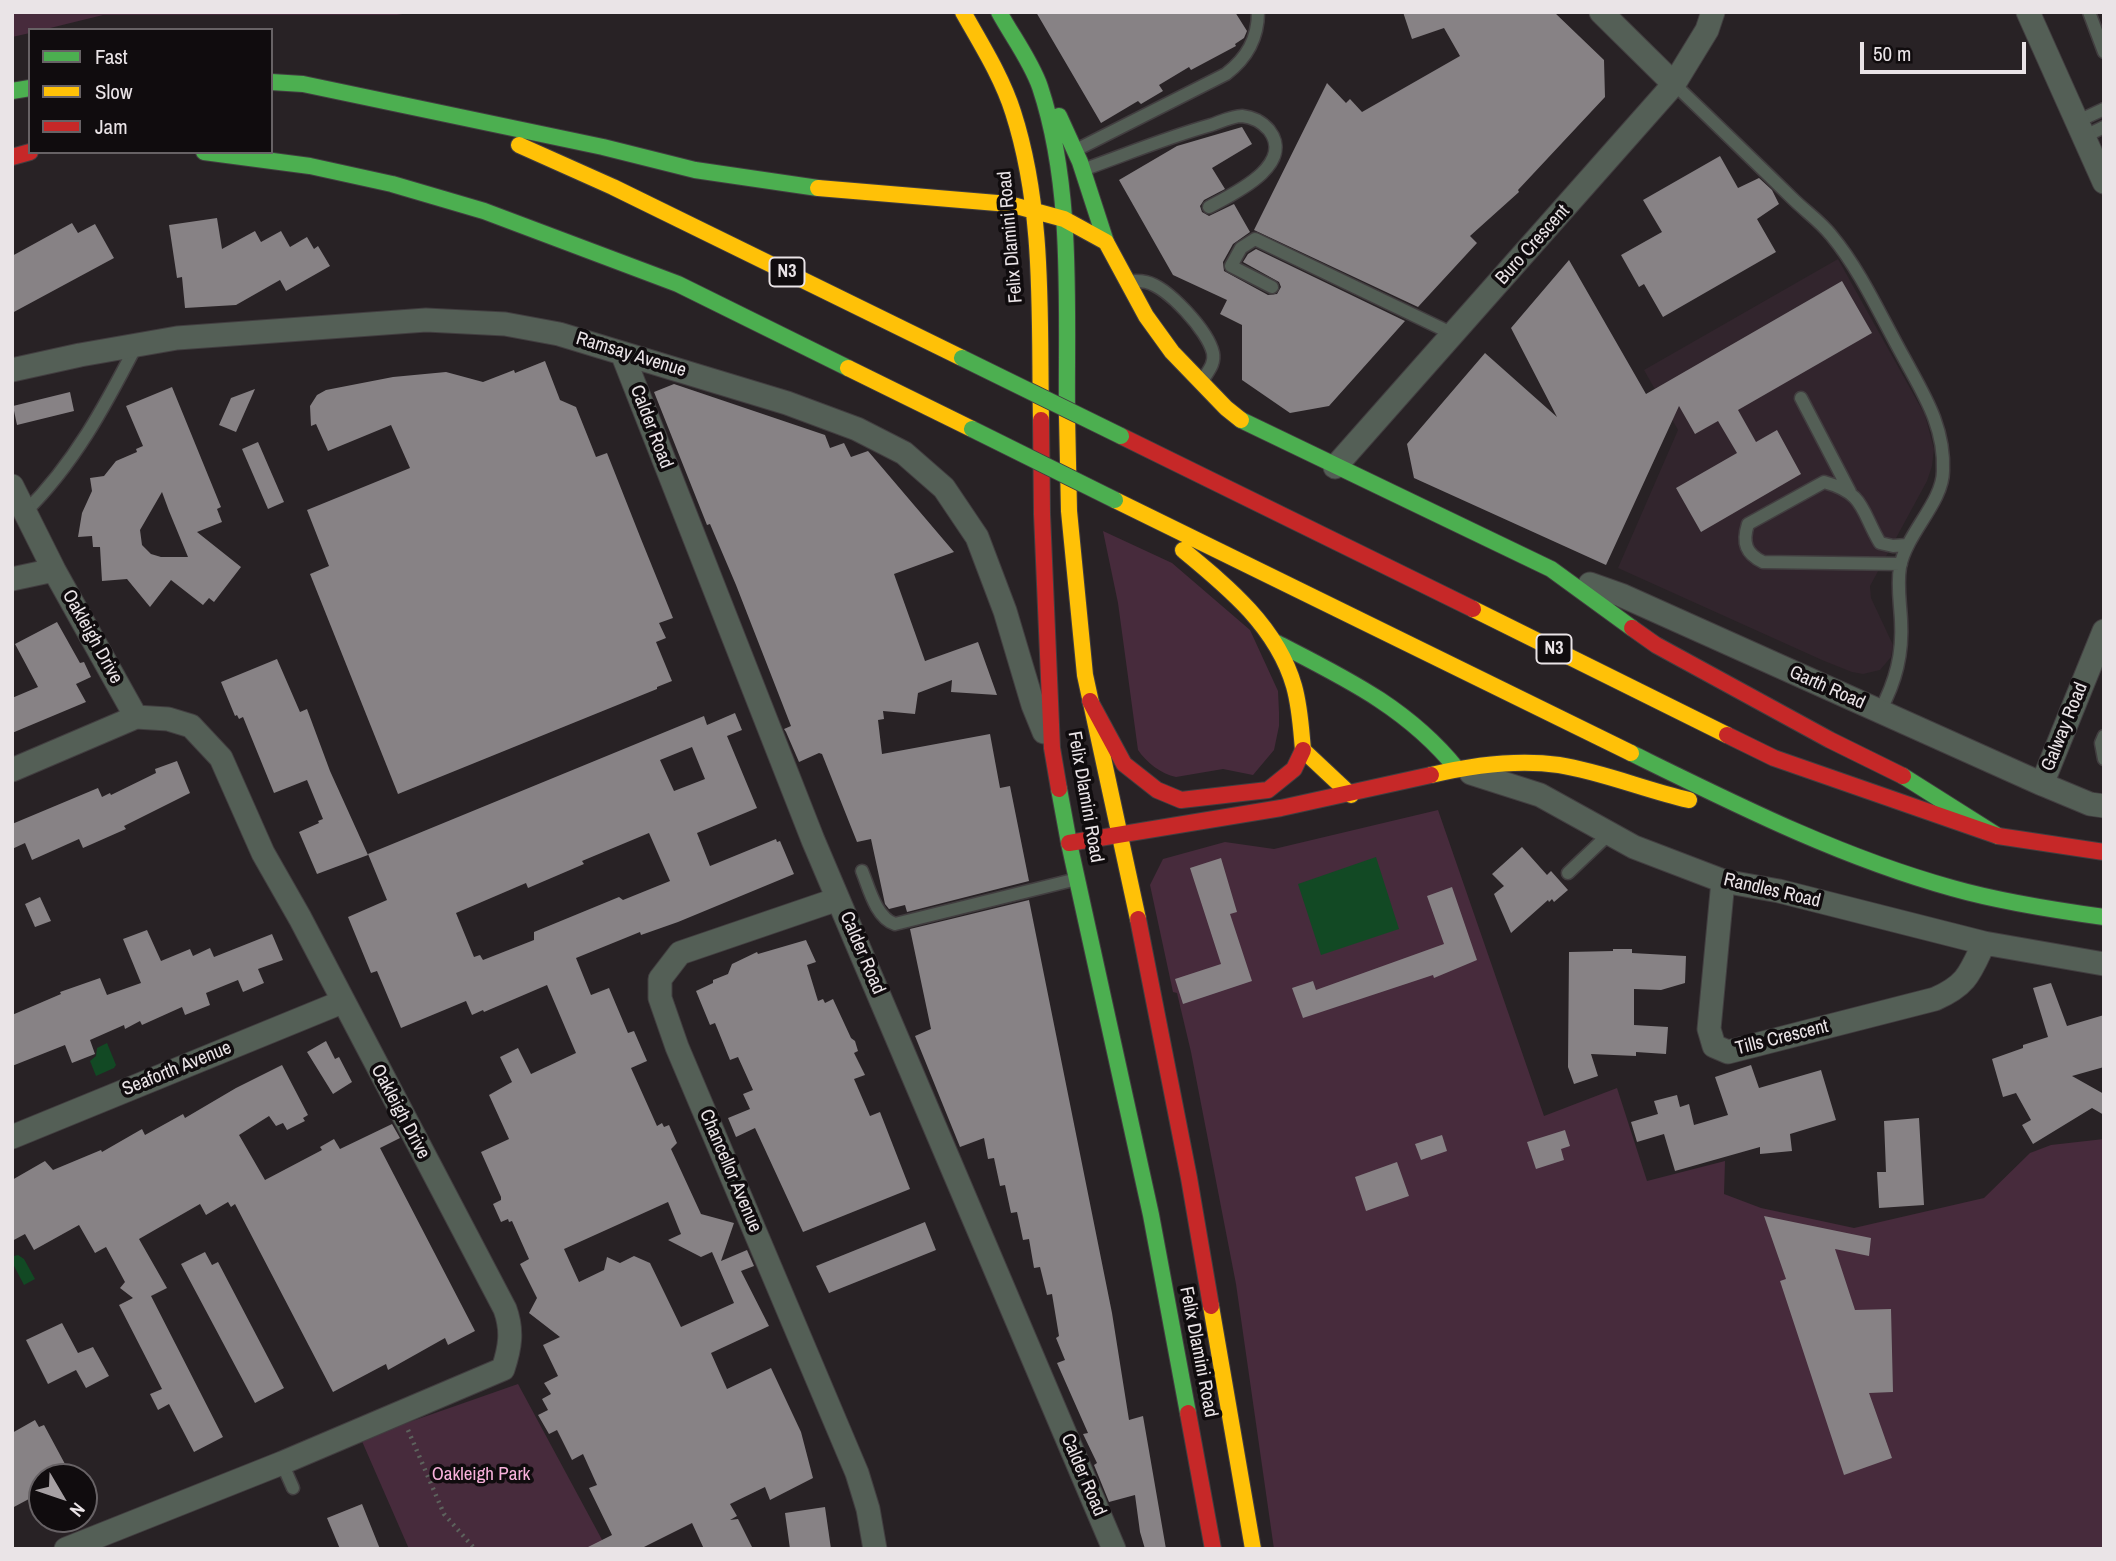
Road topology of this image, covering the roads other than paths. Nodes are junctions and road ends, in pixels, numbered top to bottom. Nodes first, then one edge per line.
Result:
1 (963, 12) edge
2 (999, 12) edge
3 (1258, 12) edge
4 (1601, 12) edge
5 (1713, 12) edge
6 (2028, 12) edge
7 (2089, 12) edge
8 (2104, 52) edge
9 (273, 82) edge
10 (1039, 84) junction
11 (1674, 84) junction
12 (2104, 109) edge
13 (453, 116) junction
14 (2088, 129) edge
15 (1077, 150) junction
16 (219, 154) edge
17 (1056, 155) junction
18 (1085, 169) junction
19 (2104, 182) edge
20 (1209, 207) dead end
21 (1031, 209) junction
22 (1064, 219) junction
23 (1106, 242) junction
24 (1128, 281) junction
25 (1272, 287) dead end
26 (1453, 334) junction
27 (136, 345) junction
28 (622, 353) junction
29 (12, 370) edge
30 (1200, 384) junction
31 (1801, 398) dead end
32 (1335, 467) junction
33 (12, 486) edge
34 (1850, 492) junction
35 (25, 512) junction
36 (1138, 512) junction
37 (1907, 545) junction
38 (1900, 565) junction
39 (1551, 569) junction
40 (54, 570) junction
41 (12, 579) edge
42 (2104, 631) edge
43 (1277, 643) junction
44 (1090, 701) junction
45 (1880, 711) junction
46 (136, 717) junction
47 (2104, 736) edge
48 (1052, 748) junction
49 (1303, 750) junction
50 (2104, 759) edge
51 (1458, 769) junction
52 (12, 770) edge
53 (2042, 784) junction
54 (1351, 795) junction
55 (1181, 800) junction
56 (1156, 804) dead end
57 (2104, 806) edge
58 (1753, 813) junction
59 (1121, 834) junction
60 (1609, 834) junction
61 (1998, 836) junction
62 (1069, 843) junction
63 (2104, 852) edge
64 (862, 870) dead end
65 (1568, 873) dead end
66 (1077, 879) junction
67 (1723, 881) junction
68 (838, 899) junction
69 (2104, 917) edge
70 (1984, 943) junction
71 (2104, 964) edge
72 (342, 1002) junction
73 (12, 1137) edge
74 (282, 1462) junction
75 (293, 1488) dead end
76 (66, 1549) edge
77 (875, 1549) edge
78 (1114, 1549) edge
79 (1213, 1549) edge
80 (1252, 1549) edge

1 - 21 main road, Felix Dlamini Road
2 - 10 main road, Felix Dlamini Road
3 - 15 lane
4 - 11 street
5 - 11 street, Buro Crescent
6 - 14 street
7 - 8 lane
9 - 13 main road, N3
10 - 15 main road
10 - 17 main road, Felix Dlamini Road
11 - 26 street, Buro Crescent
11 - 37 lane
12 - 14 lane
13 - 21 main road
13 - 61 main road, N3, bridge
14 - 19 street
15 - 17 lane
15 - 18 main road
16 - 36 main road, bridge
17 - 22 main road, Felix Dlamini Road
18 - 20 lane
18 - 23 main road
21 - 22 main road
21 - 48 main road, Felix Dlamini Road
22 - 23 main road
22 - 44 main road, Felix Dlamini Road
23 - 24 main road
24 - 30 main road
24 - 30 lane
25 - 26 lane
26 - 32 street, Buro Crescent
27 - 28 street, Ramsay Avenue
27 - 29 street, Ramsay Avenue
27 - 35 lane
28 - 48 street, Ramsay Avenue
28 - 68 street, Calder Road
30 - 32 main road
31 - 34 lane
32 - 39 main road
33 - 35 street, Oakleigh Drive
34 - 37 lane
34 - 38 lane
35 - 40 street, Oakleigh Drive
36 - 43 main road
36 - 58 main road
37 - 38 lane
38 - 45 lane
39 - 45 street, Garth Road
39 - 61 main road
40 - 41 street
40 - 46 street, Oakleigh Drive
42 - 53 street, Galway Road
43 - 49 main road
43 - 51 main road
44 - 55 main road
44 - 59 main road, Felix Dlamini Road
45 - 53 street, Garth Road
46 - 52 street
46 - 72 street, Oakleigh Drive
47 - 50 lane
48 - 62 main road, Felix Dlamini Road
49 - 54 main road
49 - 55 main road
51 - 54 main road
51 - 58 main road
51 - 60 street, Randles Road
53 - 57 street, Garth Road
54 - 59 main road
55 - 56 main road
58 - 69 main road
59 - 62 main road
59 - 80 main road, Felix Dlamini Road
60 - 65 lane
60 - 67 street, Randles Road
61 - 63 main road, N3
62 - 66 main road, Felix Dlamini Road
64 - 66 lane
66 - 79 main road, Felix Dlamini Road
67 - 70 street, Randles Road
67 - 70 street, Tills Crescent
68 - 77 street, Chancellor Avenue
68 - 78 street, Calder Road
70 - 71 street, Randles Road
72 - 73 street, Seaforth Avenue
72 - 74 street, Oakleigh Drive
74 - 75 lane
74 - 76 street, Oakleigh Drive

